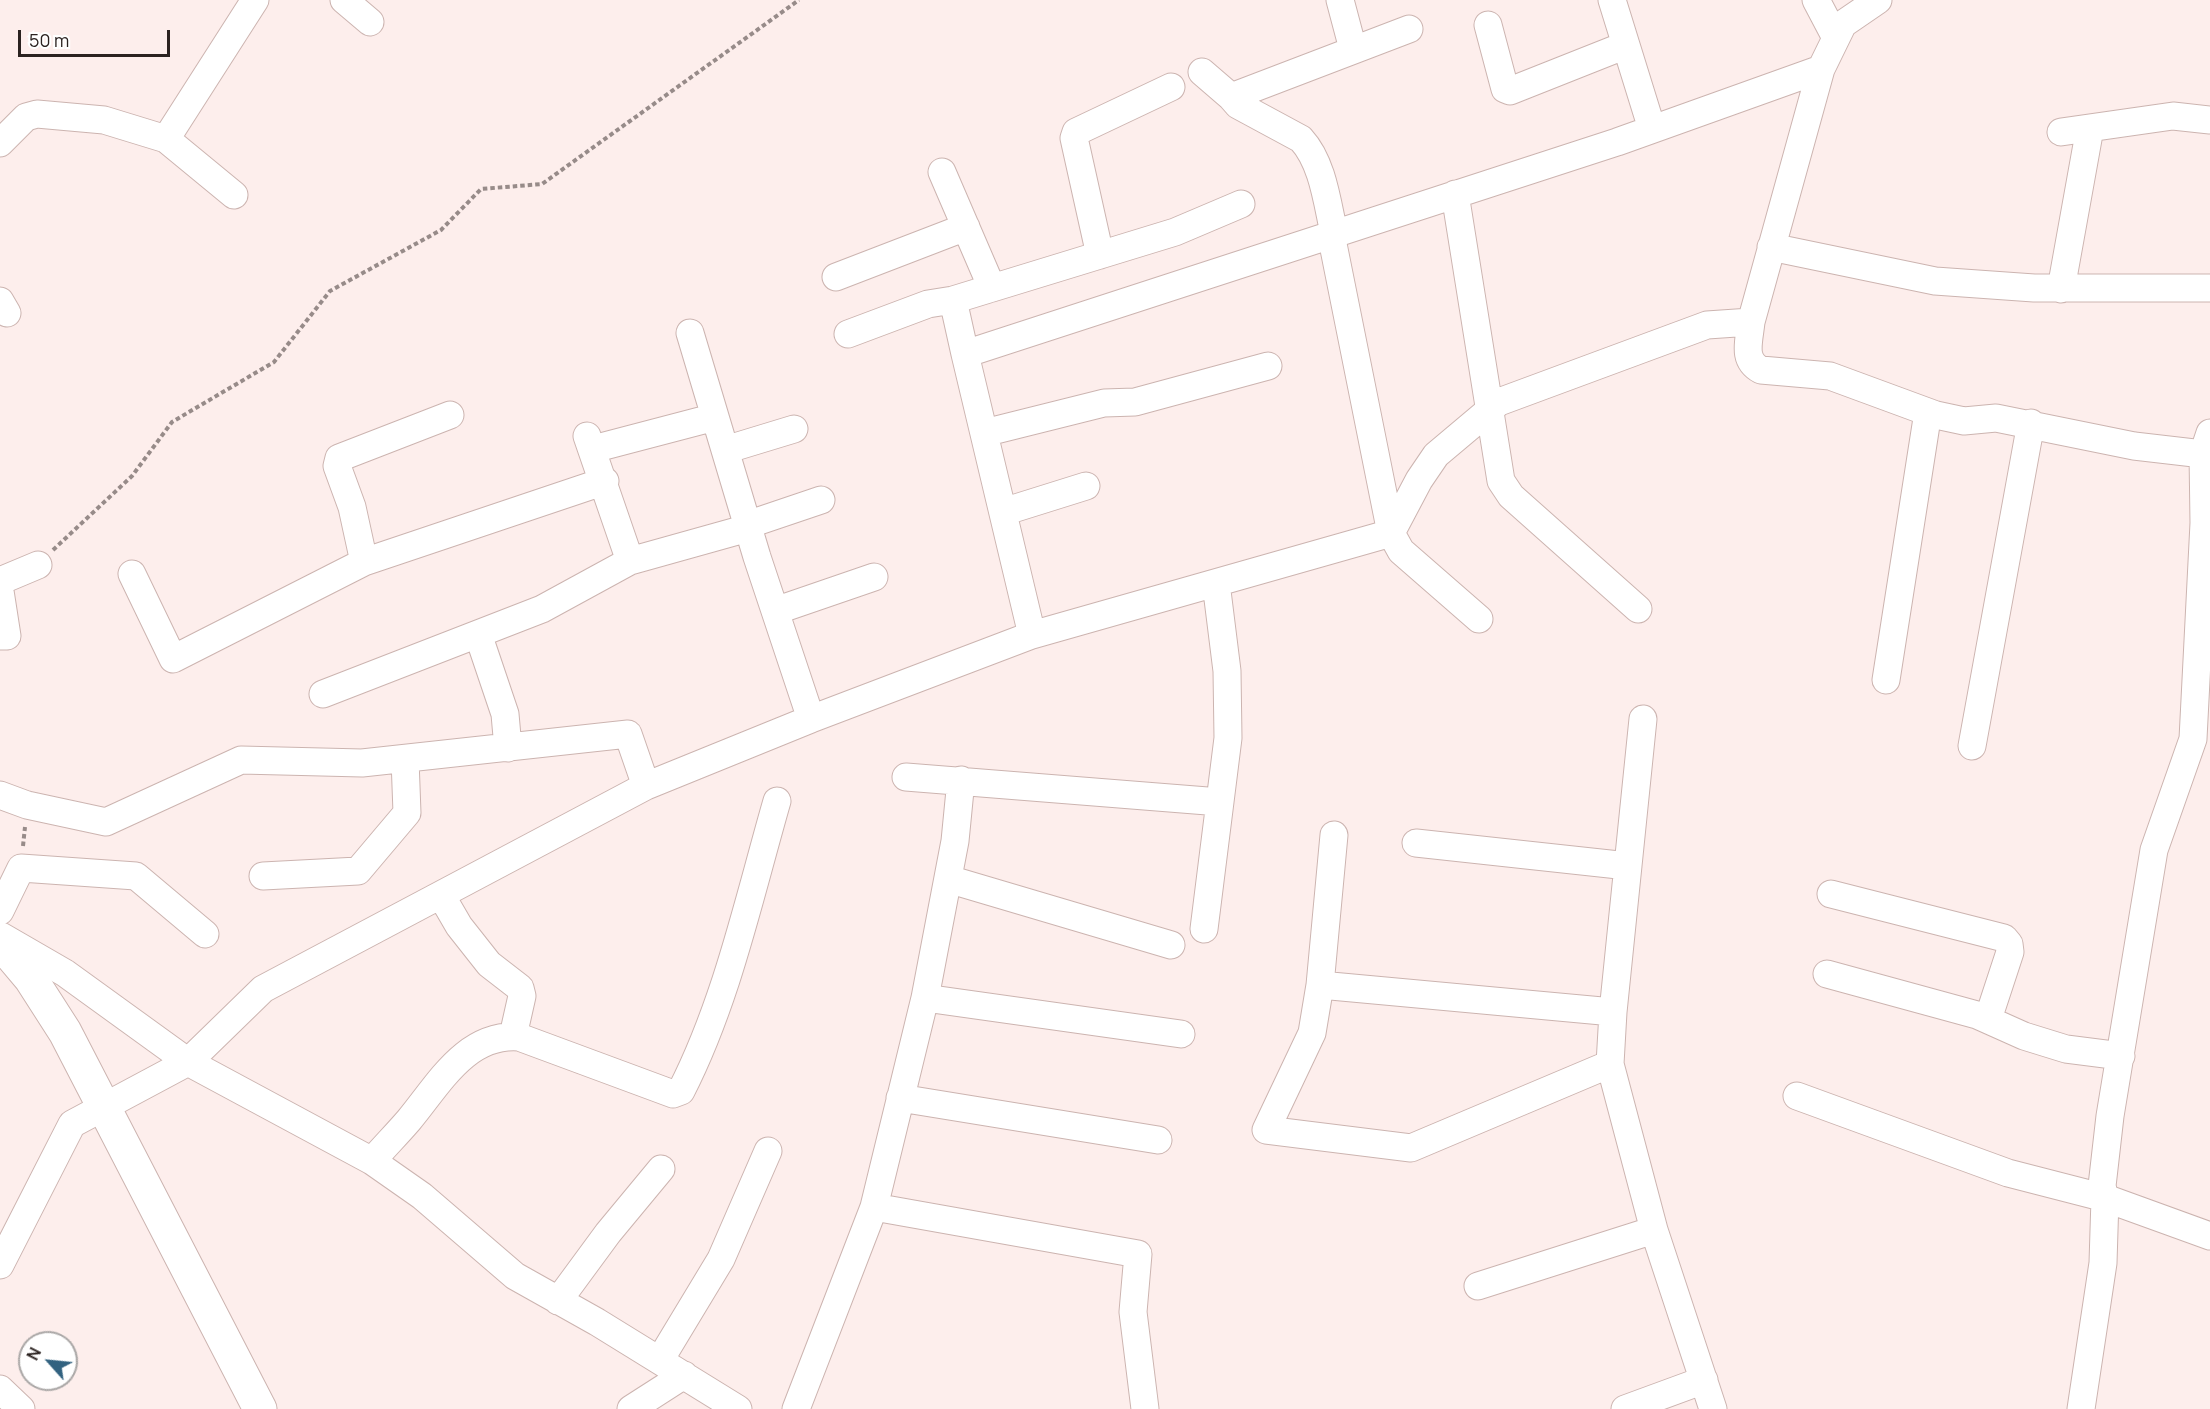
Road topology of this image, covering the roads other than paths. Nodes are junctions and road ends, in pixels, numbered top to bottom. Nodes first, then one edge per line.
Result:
1 (255, 0) edge
2 (344, 0) edge
3 (1340, 0) edge
4 (1612, 0) edge
5 (1816, 0) edge
6 (1878, 0) edge
7 (370, 22) dead end
8 (1488, 25) dead end
9 (1409, 28) dead end
10 (1836, 38) junction
11 (1626, 45) junction
12 (1353, 49) junction
13 (1821, 69) junction
14 (1202, 72) dead end
15 (1171, 87) dead end
16 (1231, 97) junction
17 (2210, 120) edge
18 (2090, 128) junction
19 (1652, 129) junction
20 (2061, 132) dead end
21 (166, 139) junction
22 (0, 143) edge
23 (942, 172) dead end
24 (1455, 194) junction
25 (234, 195) dead end
26 (1241, 204) dead end
27 (966, 227) junction
28 (1332, 234) junction
29 (1771, 247) junction
30 (1100, 255) junction
31 (836, 277) dead end
32 (992, 288) junction
33 (2210, 288) edge
34 (2061, 289) junction
35 (953, 300) junction
36 (1751, 322) junction
37 (690, 333) dead end
38 (848, 334) dead end
39 (965, 354) junction
40 (1268, 366) dead end
41 (1490, 410) junction
42 (1928, 412) junction
43 (450, 415) dead end
44 (715, 417) junction
45 (2031, 423) junction
46 (794, 429) dead end
47 (984, 434) junction
48 (2206, 443) edge
49 (725, 450) junction
50 (605, 481) junction
51 (1086, 486) dead end
52 (821, 500) dead end
53 (1003, 512) junction
54 (2207, 522) edge
55 (748, 526) junction
56 (1391, 533) junction
57 (364, 561) junction
58 (630, 561) junction
59 (38, 564) road end
60 (132, 574) dead end
61 (874, 577) dead end
62 (0, 581) edge
63 (1216, 583) junction
64 (0, 591) edge
65 (1638, 609) dead end
66 (775, 611) junction
67 (1479, 620) dead end
68 (478, 634) junction
69 (2204, 634) edge
70 (1032, 635) junction
71 (0, 636) edge
72 (1886, 680) dead end
73 (323, 694) dead end
74 (811, 719) junction
75 (1643, 719) dead end
76 (2201, 733) edge
77 (1972, 746) dead end
78 (508, 748) junction
79 (405, 759) junction
80 (906, 777) dead end
81 (961, 780) junction
82 (646, 786) junction
83 (0, 795) edge
84 (777, 801) dead end
85 (1220, 802) junction
86 (1334, 835) dead end
87 (1416, 843) dead end
88 (1628, 866) junction
89 (263, 876) dead end
90 (948, 879) junction
91 (1831, 894) dead end
92 (441, 895) junction
93 (0, 911) edge
94 (1204, 929) dead end
95 (205, 934) dead end
96 (0, 936) edge
97 (0, 942) edge
98 (1171, 945) dead end
99 (1827, 974) dead end
100 (1320, 985) junction
101 (925, 998) junction
102 (1613, 1012) junction
103 (1988, 1019) junction
104 (1181, 1034) dead end
105 (513, 1036) junction
106 (2121, 1056) junction
107 (188, 1062) junction
108 (1610, 1064) junction
109 (1797, 1096) dead end
110 (900, 1098) junction
111 (106, 1106) junction
112 (1158, 1140) dead end
113 (768, 1152) dead end
114 (372, 1161) junction
115 (661, 1169) dead end
116 (2105, 1198) junction
117 (873, 1207) junction
118 (1654, 1230) junction
119 (2210, 1236) edge
120 (0, 1265) edge
121 (1478, 1286) dead end
122 (558, 1301) junction
123 (660, 1360) junction
124 (684, 1375) junction
125 (1704, 1380) junction
126 (0, 1389) edge
127 (21, 1409) edge
128 (260, 1409) edge
129 (631, 1409) edge
130 (738, 1409) edge
131 (796, 1409) edge
132 (1145, 1409) edge
133 (1625, 1409) edge
134 (1713, 1409) edge
135 (2080, 1409) edge

1 - 21 street
2 - 7 street
3 - 12 street
4 - 11 street
5 - 10 street
6 - 10 street
8 - 11 street
9 - 12 street
10 - 13 street
11 - 19 street
12 - 16 street
13 - 19 street
13 - 29 street
14 - 16 street
15 - 30 street
16 - 28 street
17 - 18 street
18 - 20 street
18 - 34 street
19 - 24 street
21 - 22 street
21 - 25 street
23 - 27 street
24 - 28 street
24 - 41 street
26 - 30 street
27 - 31 street
27 - 32 street
28 - 39 street
28 - 56 street
29 - 34 street
29 - 36 street
30 - 32 street
32 - 35 street
33 - 34 street
35 - 38 street
35 - 39 street
36 - 41 street
36 - 42 street
37 - 44 street
39 - 47 street
40 - 47 street
41 - 56 street
41 - 65 street
42 - 45 street
42 - 72 street
43 - 57 street
44 - 49 street
44 - 50 street
45 - 48 street
45 - 77 street
46 - 49 street
47 - 53 street
48 - 54 street
49 - 55 street
50 - 57 street
50 - 58 street
51 - 53 street
52 - 55 street
53 - 70 street
54 - 69 street
55 - 58 street
55 - 66 street
56 - 63 street
56 - 67 street
57 - 60 street
58 - 68 street
59 - 62 street
61 - 66 street
63 - 70 street
63 - 85 street
64 - 71 street
66 - 74 street
68 - 73 street
68 - 78 street
69 - 76 street
70 - 74 street
74 - 82 street
75 - 88 street
76 - 106 street
78 - 79 street
78 - 82 street
79 - 83 street
79 - 89 street
80 - 81 street
81 - 85 street
81 - 90 street
82 - 92 street
84 - 105 street
85 - 94 street
86 - 100 street
87 - 88 street
88 - 102 street
90 - 98 street
90 - 101 street
91 - 103 street
92 - 105 street
92 - 107 street
93 - 95 street
96 - 107 street
97 - 111 main road
99 - 103 street
100 - 102 street
100 - 108 street
101 - 104 street
101 - 110 street
102 - 108 street
103 - 106 street
105 - 114 street
106 - 116 street
107 - 111 street
107 - 114 street
108 - 118 street
109 - 116 street
110 - 112 street
110 - 117 street
111 - 120 street
111 - 128 main road
113 - 123 street
114 - 122 street
115 - 122 street
116 - 119 street
116 - 135 street
117 - 131 street
117 - 132 street
118 - 121 street
118 - 125 street
122 - 123 street
123 - 124 street
124 - 129 street
124 - 130 street
125 - 133 street
125 - 134 street
126 - 127 street

